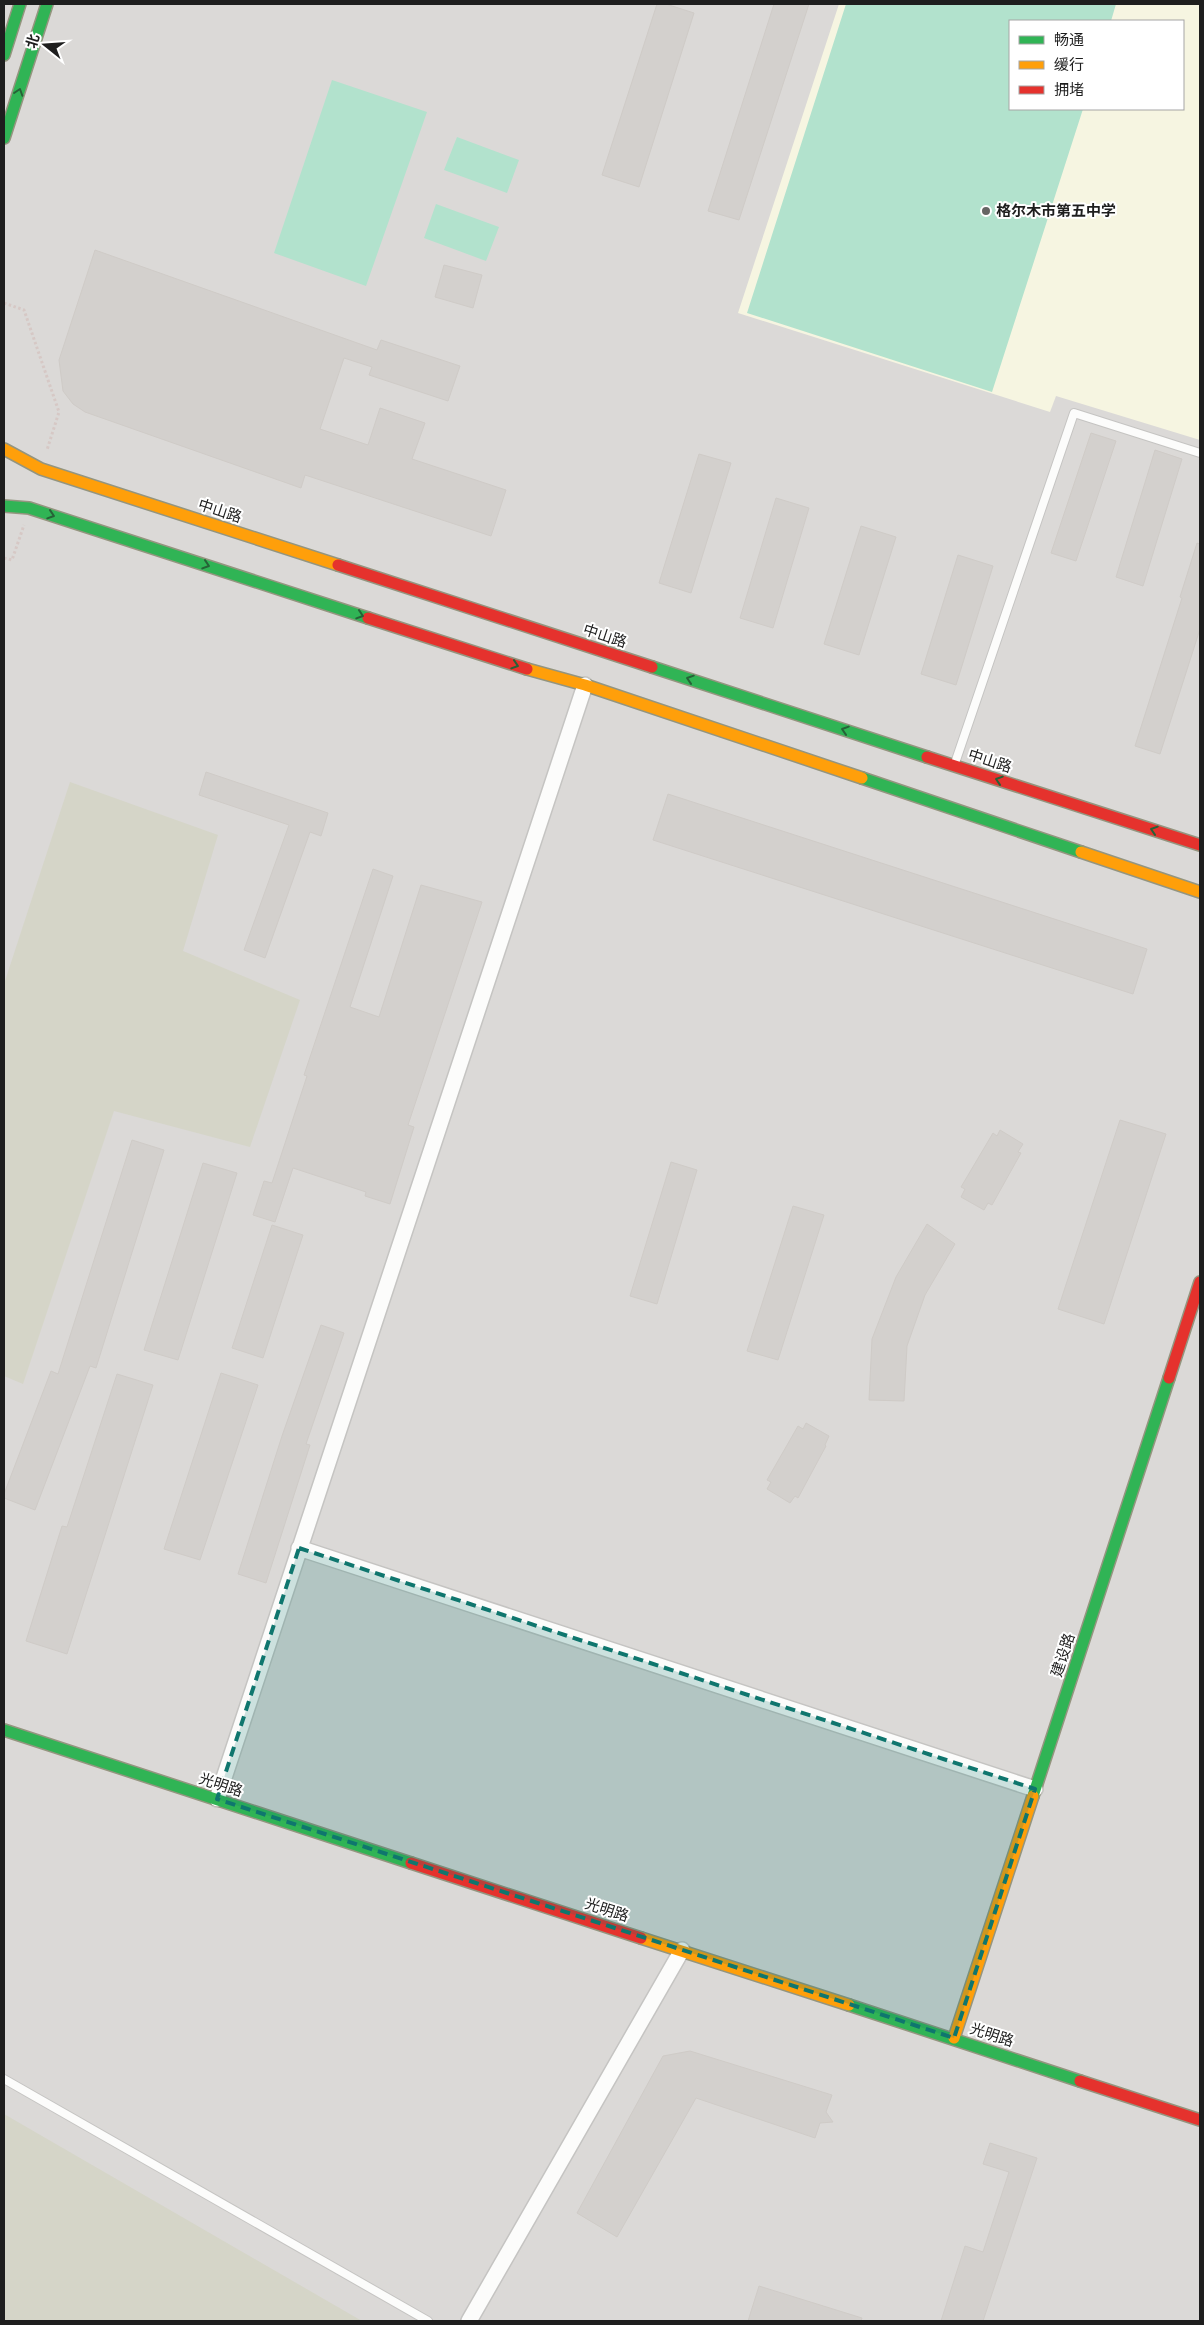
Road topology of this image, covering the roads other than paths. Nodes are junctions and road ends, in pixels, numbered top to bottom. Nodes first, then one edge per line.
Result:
1 (20, 4) edge
2 (47, 4) edge
3 (4, 55) edge
4 (4, 138) edge
5 (4, 449) edge
6 (1200, 453) edge
7 (4, 506) edge
8 (585, 685) junction
9 (954, 765) junction
10 (1200, 845) edge
11 (1200, 892) edge
12 (1200, 1282) edge
13 (300, 1548) junction
14 (4, 1730) edge
15 (1035, 1789) junction
16 (217, 1800) junction
17 (682, 1950) junction
18 (954, 2038) junction
19 (4, 2079) edge
20 (1200, 2120) edge
21 (428, 2321) edge
22 (469, 2321) edge

1 - 3 main road
4 -> 2 main road
9 -> 5 main road, 中山路
6 - 9 lane
7 -> 8 main road
8 - 11 main road
8 - 13 street
10 -> 9 main road, 中山路
12 - 15 main road, 建设路
13 - 15 street
13 - 16 street
14 - 16 main road, 光明路
15 - 18 main road, 建设路
16 - 17 main road, 光明路
17 - 18 main road, 光明路
17 - 22 street
18 - 20 main road, 光明路
19 - 21 lane

